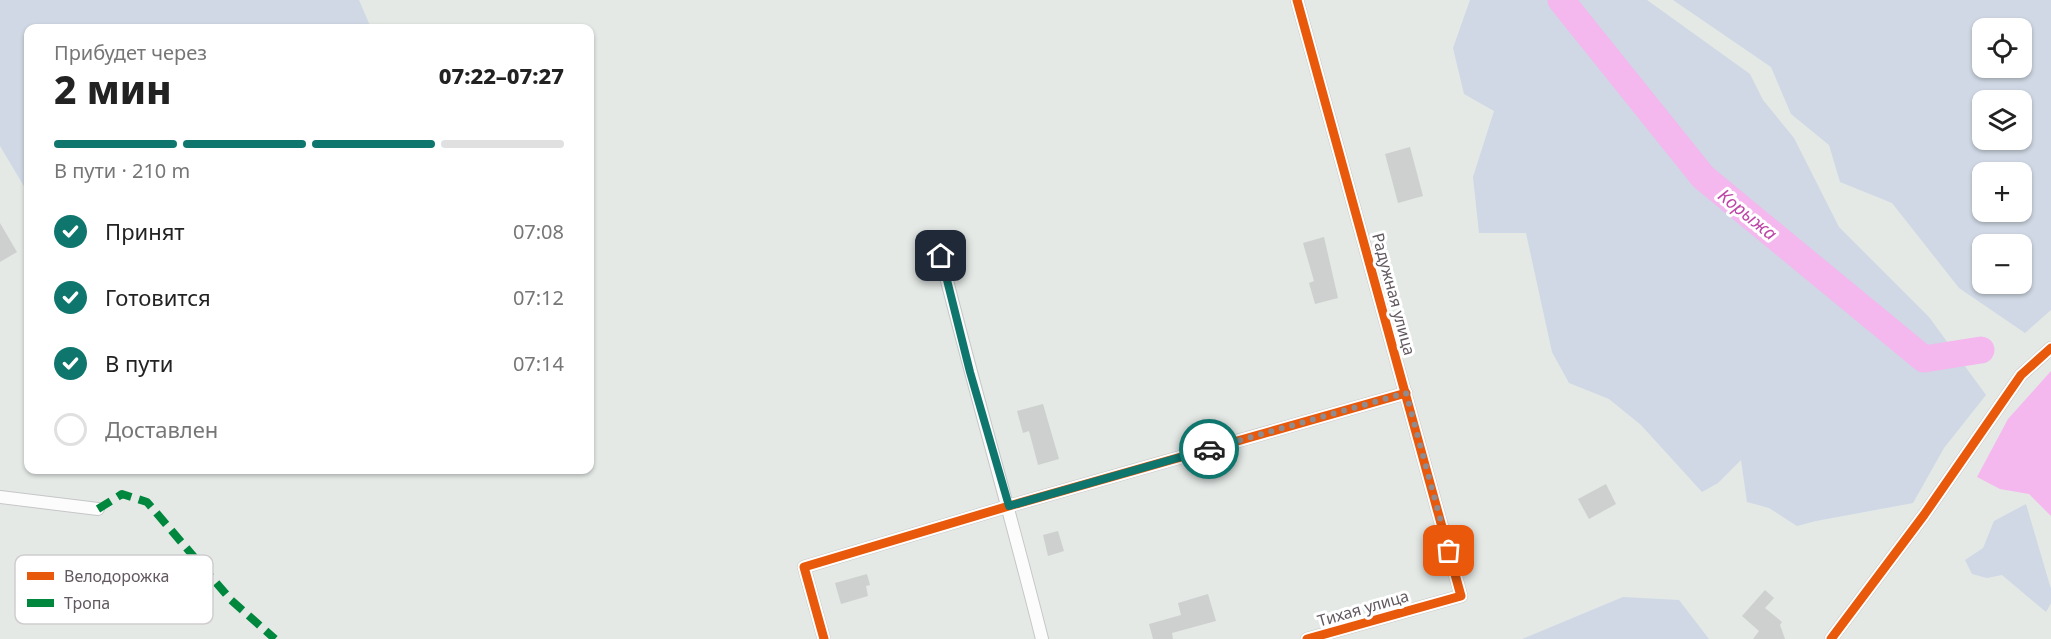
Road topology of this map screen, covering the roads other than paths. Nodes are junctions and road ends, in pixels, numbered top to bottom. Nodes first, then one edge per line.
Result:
1 (1297, 0) edge
2 (941, 256) dead end
3 (2051, 348) edge
4 (1406, 393) junction
5 (0, 497) edge
6 (1009, 506) junction
7 (98, 509) dead end
8 (1461, 596) joint
9 (824, 639) edge
10 (1042, 639) edge
11 (1307, 639) edge
12 (1831, 639) edge

1 - 4 street, Радужная улица
2 - 6 street
3 - 12 street
4 - 6 street
4 - 8 street, Радужная улица
5 - 7 street
6 - 9 street
6 - 10 street
8 - 11 street, Тихая улица

